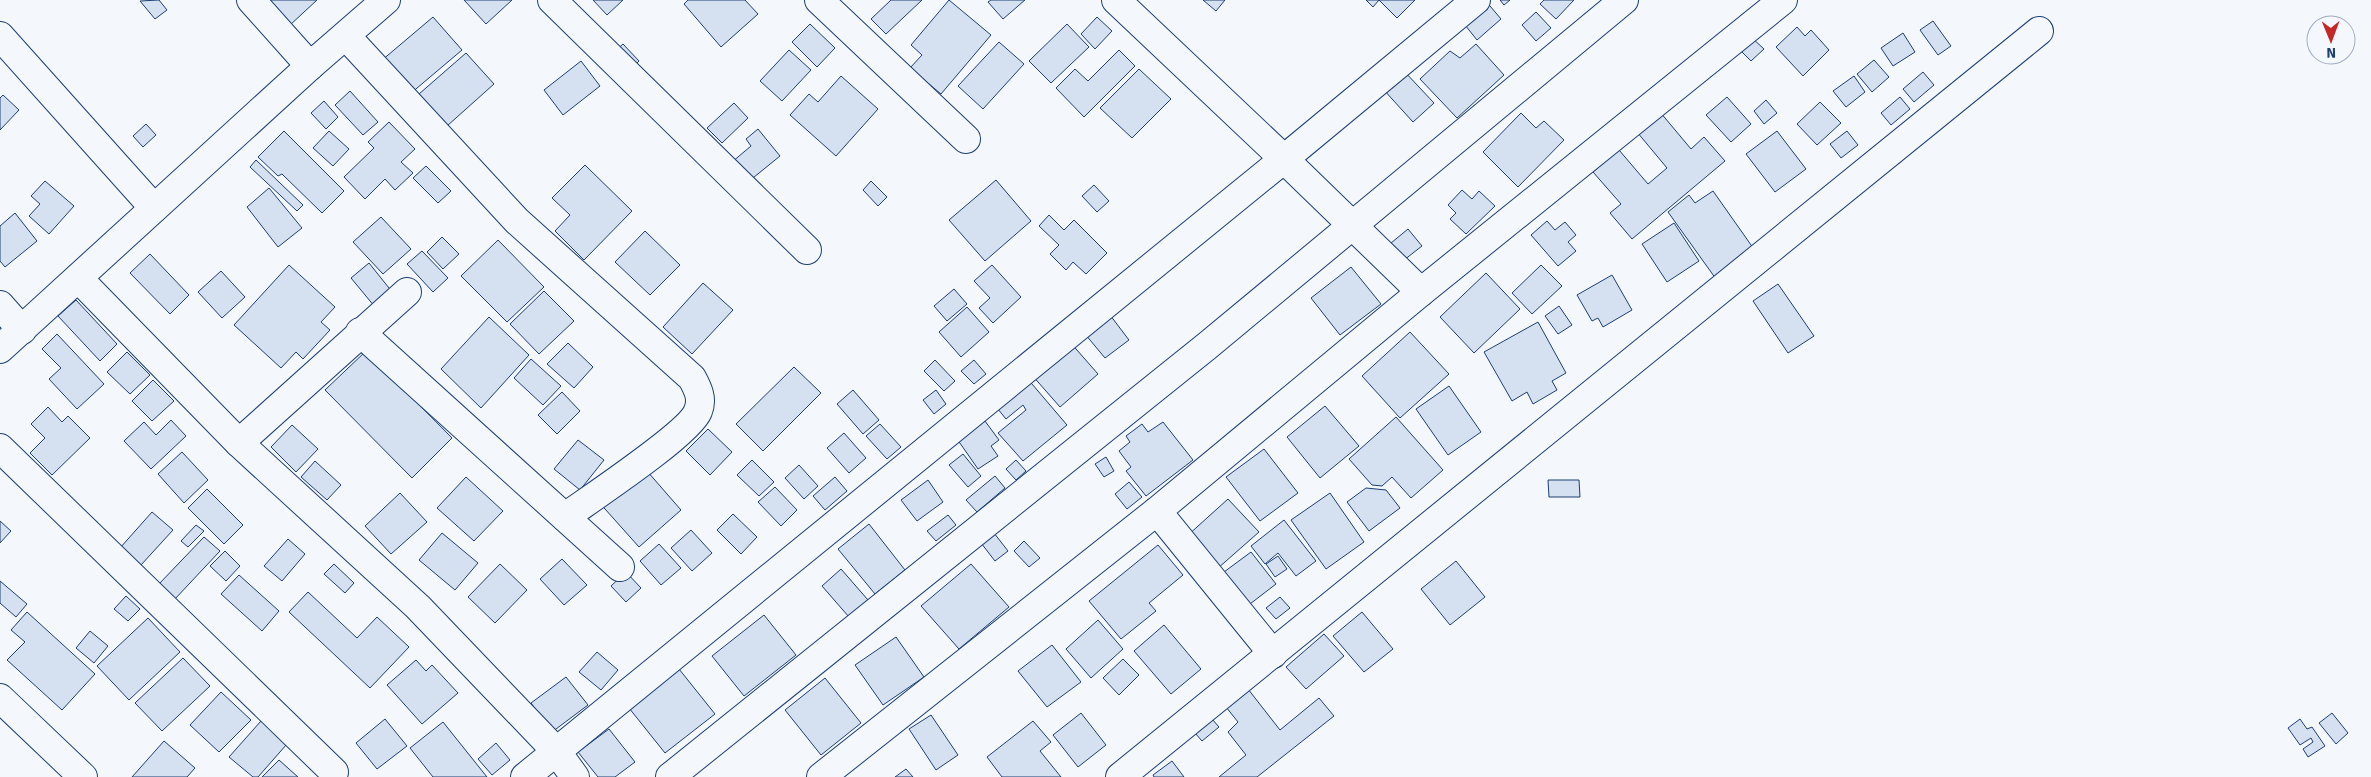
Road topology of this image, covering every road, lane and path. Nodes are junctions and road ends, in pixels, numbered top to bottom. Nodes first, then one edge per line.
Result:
1 (251, 0) edge
2 (386, 0) edge
3 (552, 0) edge
4 (819, 0) edge
5 (1116, 0) edge
6 (1476, 0) edge
7 (1624, 0) edge
8 (1783, 0) edge
9 (2039, 31) dead end
10 (0, 36) edge
11 (346, 36) junction
12 (310, 66) junction
13 (966, 138) dead end
14 (1284, 159) junction
15 (154, 208) junction
16 (1353, 226) junction
17 (807, 250) dead end
18 (78, 278) junction
19 (407, 292) dead end
20 (1421, 292) junction
21 (0, 305) edge
22 (22, 330) junction
23 (360, 332) junction
24 (0, 349) edge
25 (239, 443) junction
26 (0, 448) edge
27 (1158, 511) junction
28 (565, 517) junction
29 (620, 567) dead end
30 (1272, 654) junction
31 (0, 698) edge
32 (557, 752) junction
33 (334, 772) dead end
34 (83, 777) edge
35 (525, 777) edge
36 (576, 777) edge
37 (670, 777) edge
38 (821, 777) edge
39 (1120, 777) edge

1 - 12 street
2 - 11 street
3 - 17 street
4 - 13 street
5 - 14 street
6 - 14 street
7 - 16 street
8 - 20 street
9 - 30 street
10 - 15 street
11 - 12 street
11 - 28 street
12 - 15 street
14 - 16 street
14 - 32 street
15 - 18 street
16 - 20 street
16 - 37 street
18 - 22 street
18 - 25 street
19 - 23 street
20 - 27 street
21 - 22 street
22 - 24 street
23 - 25 street
23 - 28 street
25 - 32 street
26 - 33 street
27 - 30 street
27 - 38 street
28 - 29 street
30 - 39 street
31 - 34 street
32 - 35 street
32 - 36 street

